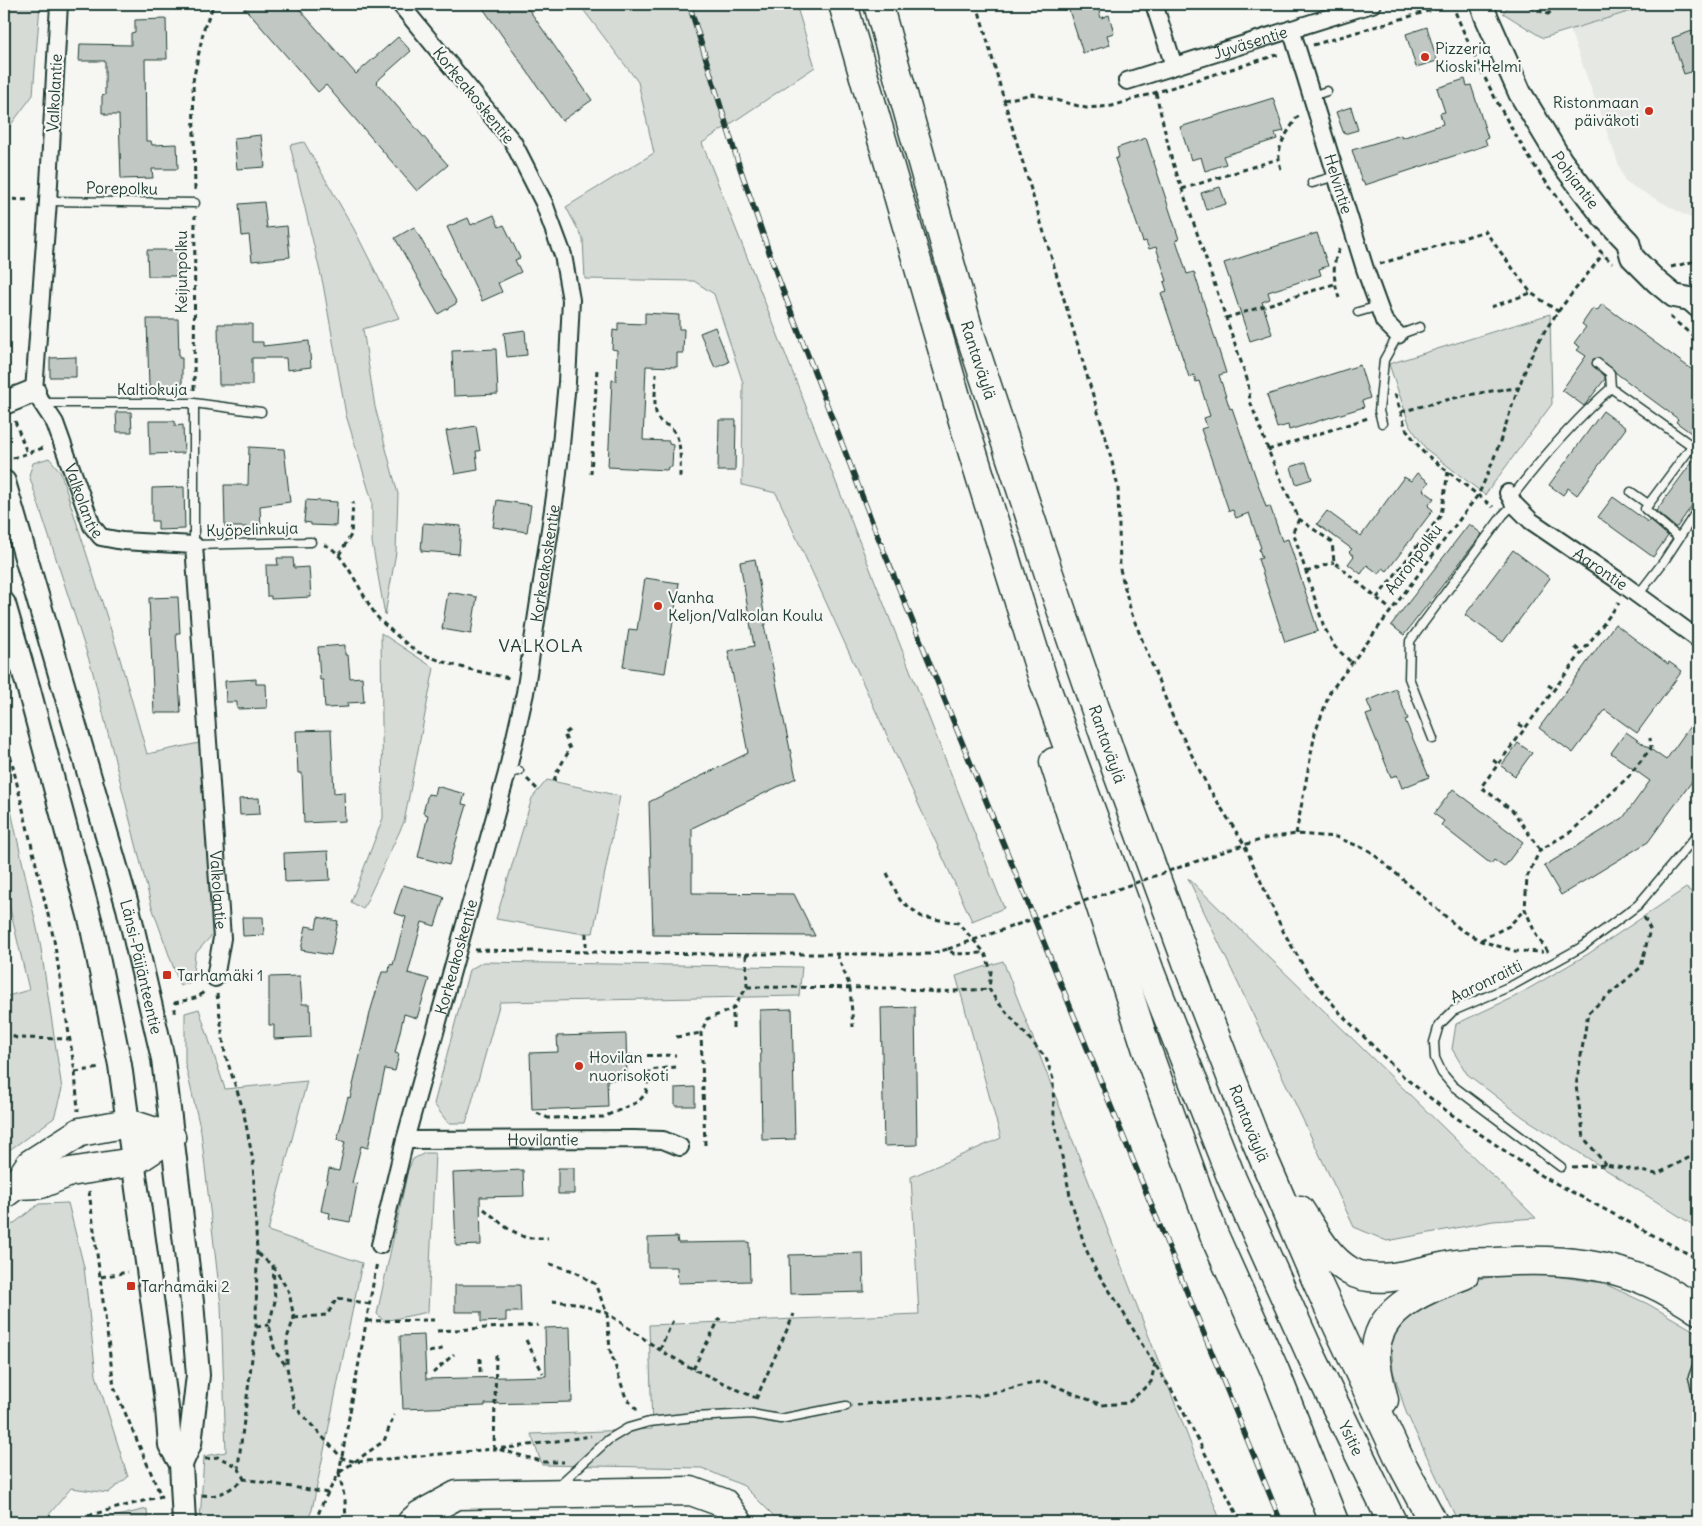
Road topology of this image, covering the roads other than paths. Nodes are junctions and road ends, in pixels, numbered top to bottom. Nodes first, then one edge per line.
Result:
1 (59, 4) edge
2 (400, 4) edge
3 (843, 4) edge
4 (878, 4) edge
5 (1154, 4) edge
6 (1372, 4) edge
7 (1482, 4) edge
8 (1291, 29) junction
9 (1174, 66) junction
10 (1127, 81) dead end
11 (1337, 176) junction
12 (1312, 183) dead end
13 (48, 201) junction
14 (195, 203) road end
15 (1695, 300) edge
16 (1379, 306) junction
17 (1358, 312) dead end
18 (1420, 327) dead end
19 (1398, 335) junction
20 (1597, 363) dead end
21 (1611, 388) junction
22 (38, 397) junction
23 (4, 403) edge
24 (194, 403) junction
25 (261, 412) dead end
26 (1382, 423) dead end
27 (1695, 448) edge
28 (4, 482) edge
29 (1631, 492) dead end
30 (1511, 498) junction
31 (1648, 504) junction
32 (1698, 510) edge
33 (1679, 538) junction
34 (311, 542) road end
35 (194, 545) junction
36 (1638, 595) junction
37 (4, 604) edge
38 (1698, 639) edge
39 (1042, 676) junction
40 (1433, 739) dead end
41 (1698, 834) edge
42 (215, 978) road end
43 (128, 1124) junction
44 (171, 1136) junction
45 (405, 1140) junction
46 (1256, 1141) junction
47 (680, 1147) dead end
48 (133, 1162) junction
49 (1562, 1167) road end
50 (10, 1190) edge
51 (380, 1245) road end
52 (1514, 1260) junction
53 (1698, 1310) edge
54 (1311, 1354) joint
55 (1698, 1363) edge
56 (1698, 1397) edge
57 (846, 1406) road end
58 (1401, 1462) junction
59 (181, 1464) junction
60 (550, 1494) junction
61 (184, 1522) edge
62 (412, 1522) edge
63 (738, 1522) edge
64 (1334, 1522) edge
65 (1392, 1522) edge
66 (1433, 1522) edge

1 - 13 street, Valkolantie
2 - 45 street, Korkeakoskentie
3 - 39 highway, Rantaväylä
4 - 46 highway, Rantaväylä
5 - 9 street
6 - 8 street, Jyväsentie
7 - 15 main road, Pohjantie
8 - 9 street, Jyväsentie
8 - 11 street, Helvintie
9 - 10 street, Jyväsentie
11 - 12 lane
11 - 16 street, Helvintie
13 - 14 lane, Porepolku
13 - 22 street, Valkolantie
16 - 17 lane
16 - 19 street, Helvintie
18 - 19 lane
19 - 26 lane
20 - 21 lane
21 - 27 lane
21 - 30 lane
22 - 23 main road
22 - 24 lane, Kaltiokuja
22 - 35 street, Valkolantie
24 - 25 lane, Kaltiokuja
24 - 35 lane
27 - 31 lane
28 - 44 main road, Länsi-Päijänteentie
29 - 31 lane
30 - 36 street, Aarontie
30 - 40 lane
31 - 33 lane
32 - 33 lane
33 - 36 lane
34 - 35 lane, Kyöpelinkuja
35 - 42 street, Valkolantie
36 - 38 street, Aarontie
37 - 43 main road, Länsi-Päijänteentie
39 - 54 highway, Rantaväylä
39 - 64 highway
41 - 49 lane, Aaronraitti
43 - 44 highway
43 - 48 main road, Länsi-Päijänteentie
43 - 50 highway
44 - 48 highway
44 - 59 main road, Länsi-Päijänteentie
45 - 47 street, Hovilantie
45 - 51 street, Korkeakoskentie
46 - 52 highway
46 - 58 highway, Rantaväylä
48 - 50 highway
48 - 59 main road, Länsi-Päijänteentie
52 - 53 highway
52 - 58 highway
54 - 65 highway, Ysitie
55 - 56 lane
57 - 60 lane
58 - 66 highway
59 - 61 main road, Länsi-Päijänteentie
60 - 62 highway
60 - 63 highway

